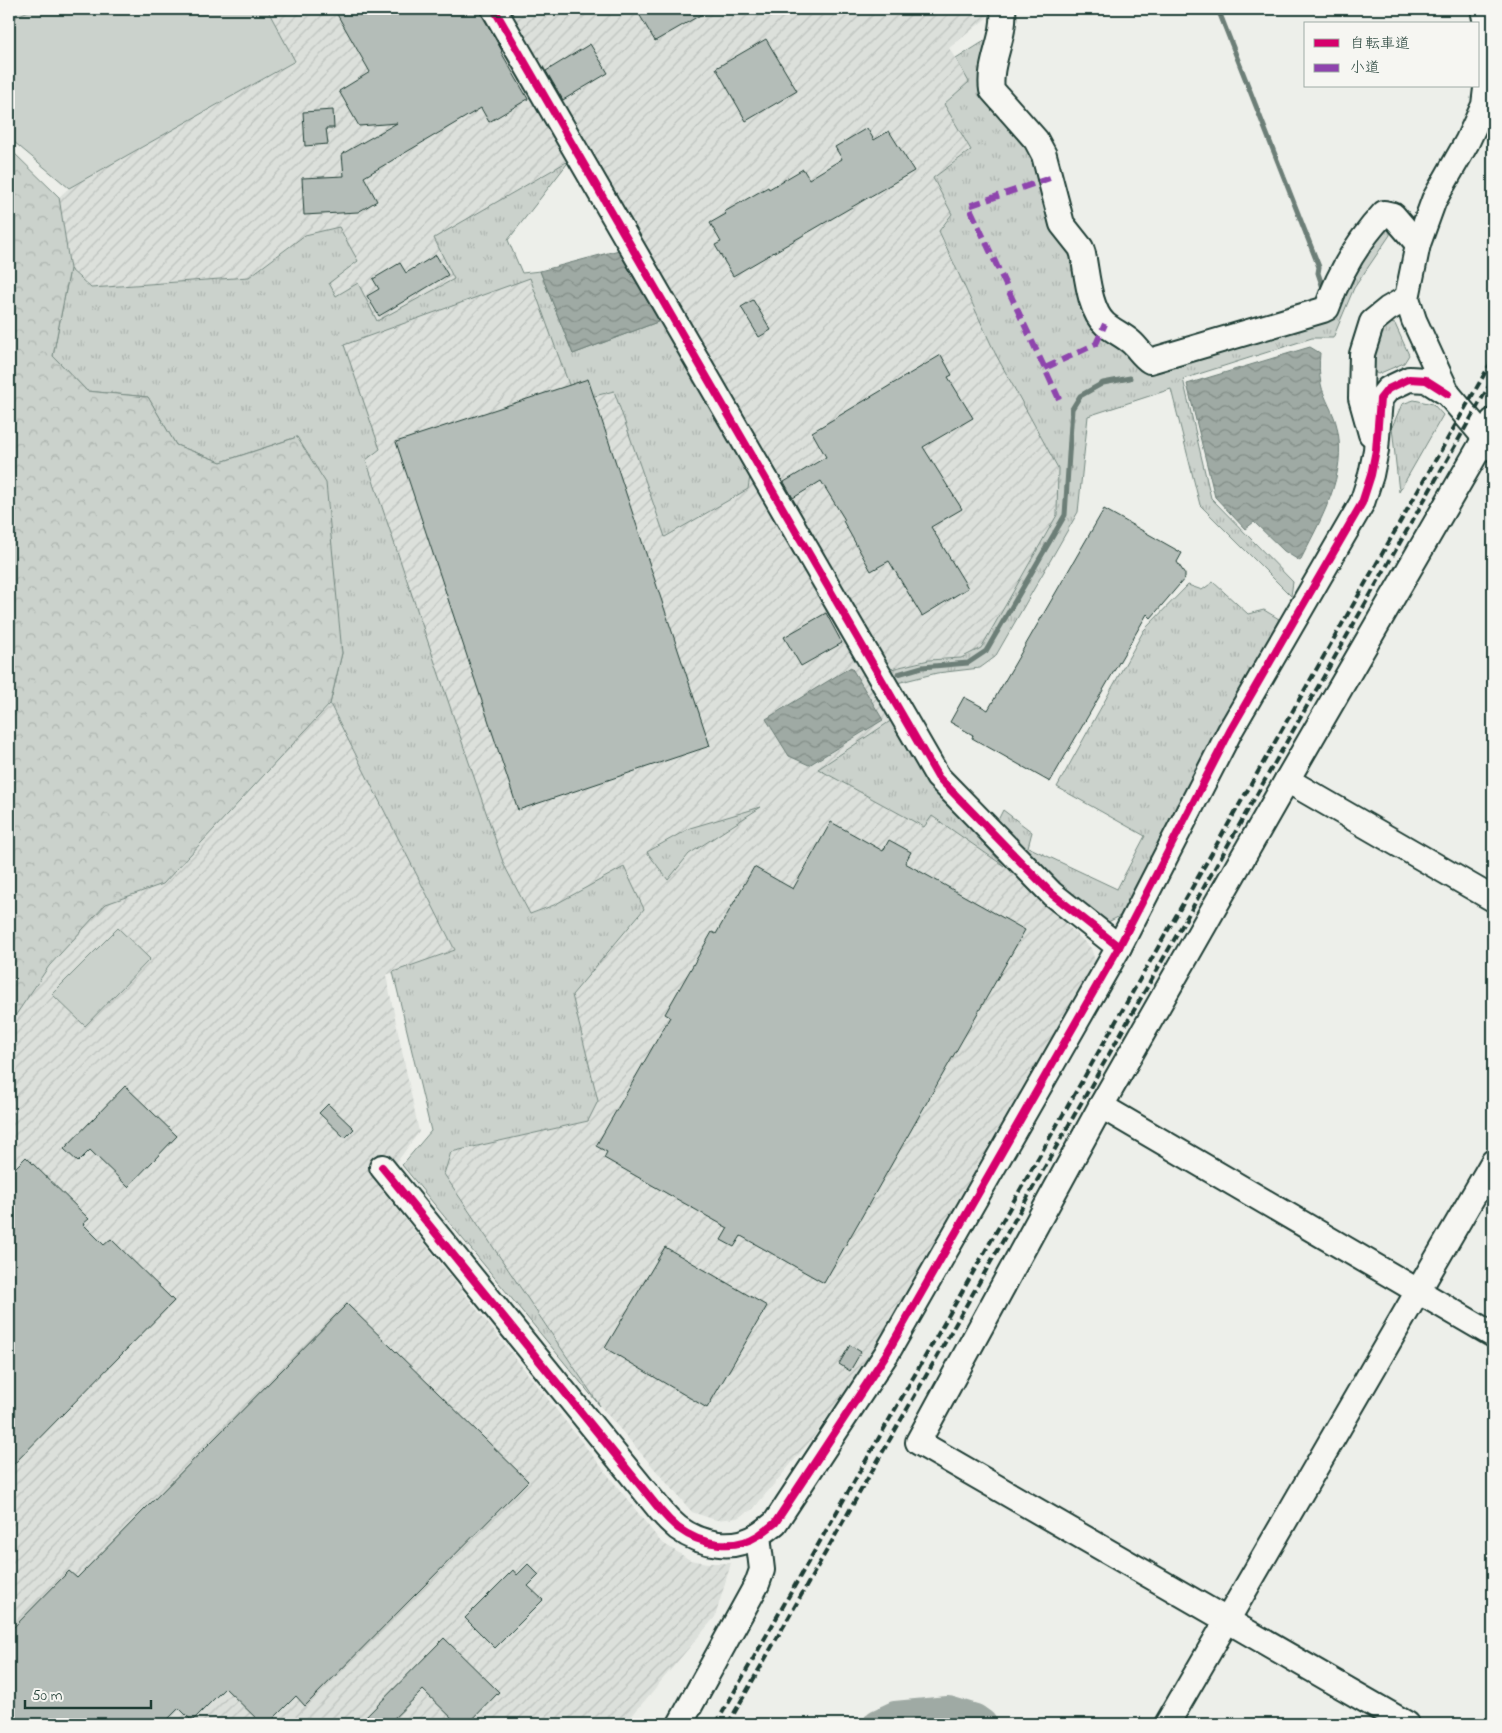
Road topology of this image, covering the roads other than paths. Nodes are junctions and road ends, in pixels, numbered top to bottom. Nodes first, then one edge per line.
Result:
1 (494, 9) edge
2 (1003, 9) edge
3 (1483, 9) edge
4 (1418, 244) junction
5 (1407, 298) junction
6 (1448, 394) junction
7 (1491, 436) edge
8 (1376, 450) junction
9 (1287, 780) junction
10 (1493, 899) edge
11 (1119, 947) junction
12 (1101, 1106) junction
13 (1493, 1162) edge
14 (382, 1167) dead end
15 (1417, 1291) junction
16 (1493, 1335) edge
17 (758, 1536) junction
18 (1227, 1620) junction
19 (680, 1724) edge
20 (1167, 1724) edge
21 (1407, 1724) edge

1 - 11 street
2 - 4 street
3 - 4 street
4 - 5 street
5 - 6 street
5 - 8 street
6 - 7 street
6 - 8 street
7 - 9 street
8 - 11 street
9 - 10 street
9 - 12 street
11 - 17 street
12 - 15 street
12 - 18 street
13 - 15 street
14 - 17 street
15 - 16 street
15 - 18 street
17 - 19 street
18 - 20 street
18 - 21 street

